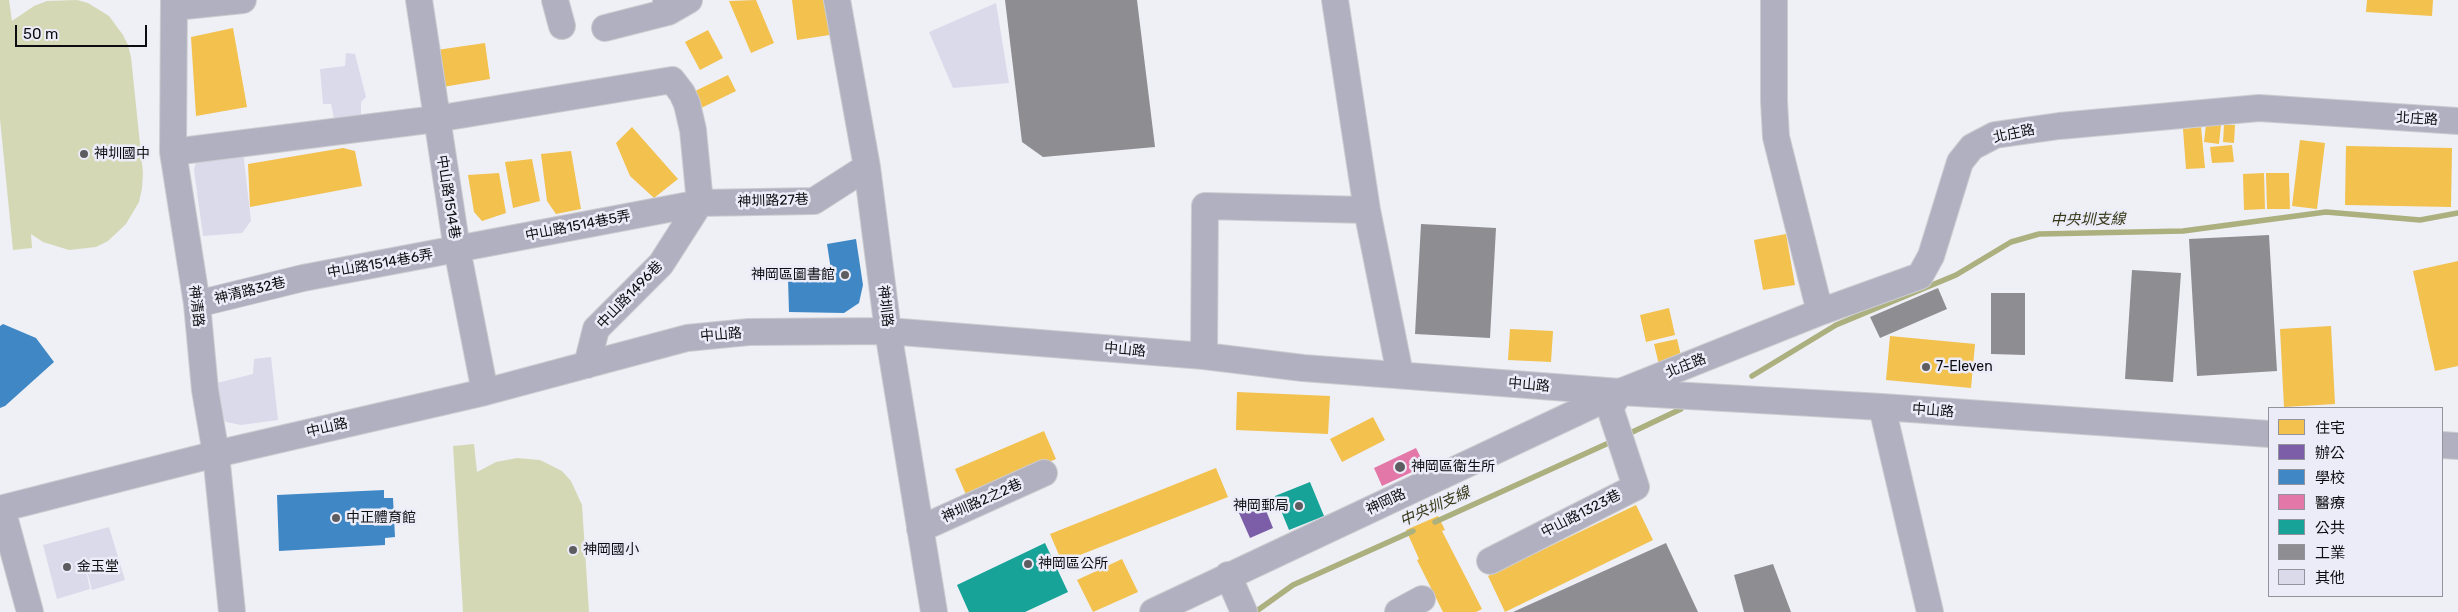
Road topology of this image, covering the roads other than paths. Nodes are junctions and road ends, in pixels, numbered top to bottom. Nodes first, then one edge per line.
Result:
1 (243, 0) edge
2 (419, 0) edge
3 (555, 0) edge
4 (837, 0) edge
5 (1335, 0) edge
6 (1774, 0) edge
7 (175, 4) edge
8 (674, 4) edge
9 (562, 26) dead end
10 (605, 28) dead end
11 (436, 119) junction
12 (2458, 121) edge
13 (173, 152) junction
14 (867, 167) junction
15 (700, 203) junction
16 (1367, 210) junction
17 (457, 250) junction
18 (302, 278) joint
19 (197, 304) junction
20 (1820, 312) junction
21 (888, 330) junction
22 (1204, 356) junction
23 (587, 365) junction
24 (1400, 374) junction
25 (485, 392) junction
26 (1620, 392) junction
27 (1882, 407) junction
28 (2268, 434) edge
29 (2443, 445) edge
30 (2458, 446) edge
31 (216, 454) junction
32 (1044, 473) dead end
33 (1, 509) edge
34 (920, 529) junction
35 (1490, 560) dead end
36 (1228, 575) junction
37 (1422, 599) dead end
38 (30, 612) edge
39 (232, 612) edge
40 (934, 612) edge
41 (1153, 612) edge
42 (1244, 612) edge
43 (1398, 612) edge
44 (1930, 612) edge

1 - 7 street
2 - 11 street, 中山路1514巷
3 - 9 street
4 - 14 street, 神圳路
5 - 16 street
6 - 20 street
7 - 13 street, 神清路
8 - 10 street
11 - 13 street
11 - 15 street
11 - 17 street, 中山路1514巷
12 - 20 street, 北庄路
13 - 19 street, 神清路
14 - 15 street, 神圳路27巷
14 - 21 street, 神圳路
15 - 17 street, 中山路1514巷5弄
15 - 23 street, 中山路1496巷
16 - 22 street
16 - 24 street
17 - 18 street, 中山路1514巷6弄
17 - 25 street, 中山路1514巷
18 - 19 street, 神清路32巷
19 - 31 street, 神清路
20 - 26 street, 北庄路
21 - 22 street, 中山路
21 - 23 street, 中山路
21 - 34 street, 神圳路
22 - 24 street, 中山路
23 - 25 street, 中山路
24 - 26 street, 中山路
25 - 31 street, 中山路
26 - 27 street, 中山路
26 - 35 street, 中山路1323巷
26 - 36 street, 神岡路
27 - 28 street, 中山路
27 - 44 street
29 - 30 street
31 - 33 street, 中山路
31 - 39 street, 神清路
32 - 34 street, 神圳路2之2巷
33 - 38 street
34 - 40 street, 神圳路
36 - 41 street, 神岡路
36 - 42 street
37 - 43 street

